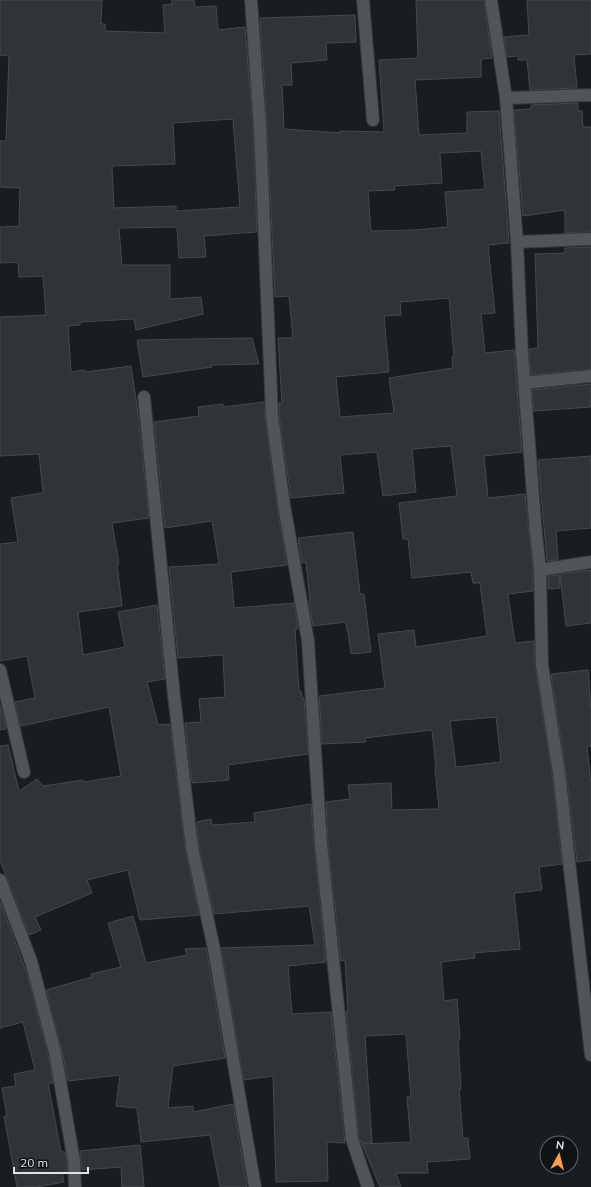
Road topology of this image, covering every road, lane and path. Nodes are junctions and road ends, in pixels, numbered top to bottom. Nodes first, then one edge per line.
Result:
1 (251, 0) edge
2 (363, 0) edge
3 (491, 0) edge
4 (591, 95) edge
5 (506, 98) junction
6 (373, 120) dead end
7 (591, 239) edge
8 (517, 242) junction
9 (591, 376) edge
10 (525, 382) junction
11 (144, 397) dead end
12 (591, 562) edge
13 (540, 570) junction
14 (0, 670) edge
15 (24, 772) dead end
16 (0, 880) edge
17 (591, 1055) edge
18 (74, 1187) edge
19 (255, 1187) edge
20 (368, 1187) edge

1 - 20 lane
2 - 6 lane
3 - 5 lane
4 - 5 lane
5 - 8 lane
7 - 8 lane
8 - 10 lane
9 - 10 lane
10 - 13 lane
11 - 19 lane
12 - 13 lane
13 - 17 lane
14 - 15 lane
16 - 18 lane

